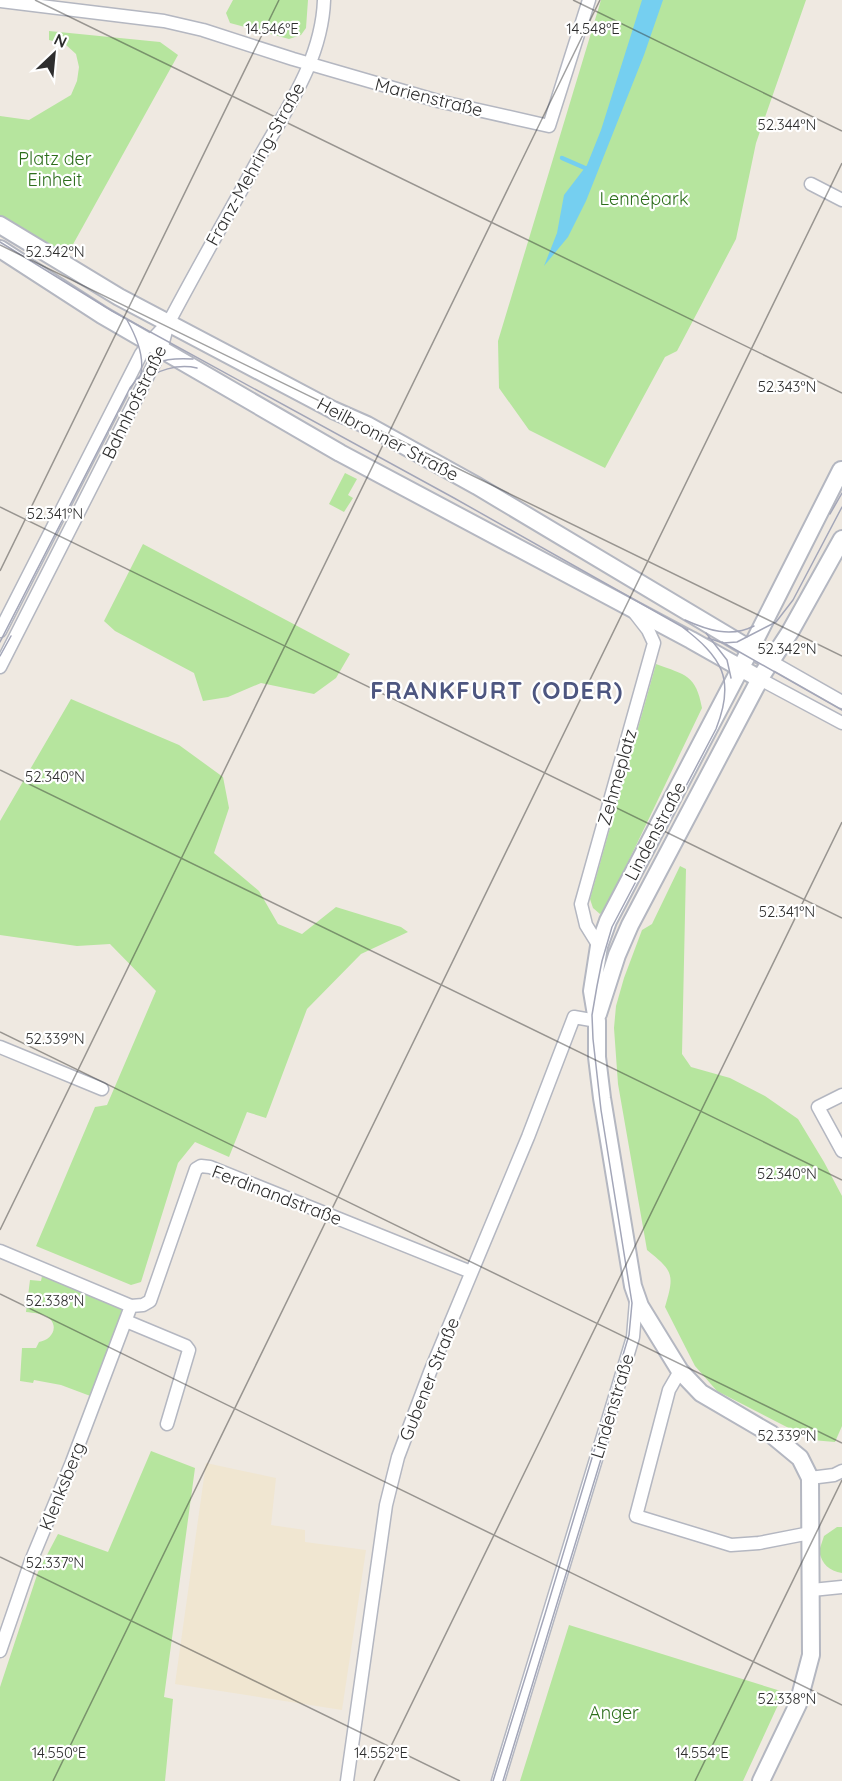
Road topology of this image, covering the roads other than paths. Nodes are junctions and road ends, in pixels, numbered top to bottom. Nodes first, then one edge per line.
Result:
1 (324, 0) edge
2 (589, 0) edge
3 (0, 1) edge
4 (310, 64) junction
5 (810, 184) dead end
6 (842, 200) edge
7 (0, 225) edge
8 (0, 249) edge
9 (169, 322) junction
10 (155, 347) junction
11 (841, 470) edge
12 (842, 539) edge
13 (633, 611) junction
14 (0, 631) edge
15 (750, 650) junction
16 (770, 662) junction
17 (0, 667) edge
18 (741, 668) junction
19 (760, 679) junction
20 (842, 702) edge
21 (842, 723) edge
22 (599, 945) junction
23 (597, 1021) junction
24 (0, 1047) edge
25 (102, 1089) dead end
26 (842, 1095) edge
27 (842, 1150) edge
28 (0, 1251) edge
29 (471, 1272) junction
30 (635, 1293) junction
31 (131, 1306) junction
32 (126, 1321) junction
33 (680, 1371) junction
34 (166, 1424) dead end
35 (842, 1471) edge
36 (810, 1478) junction
37 (810, 1533) junction
38 (842, 1587) edge
39 (812, 1590) junction
40 (0, 1652) edge
41 (347, 1781) edge
42 (498, 1781) edge
43 (761, 1781) edge

1 - 4 street, Franz-Mehring-Straße
2 - 4 street, Marienstraße
3 - 4 street, Marienstraße
4 - 9 street, Franz-Mehring-Straße
5 - 6 street
7 - 9 street, Heilbronner Straße
8 - 10 street, Heilbronner Straße
9 - 10 street, Bahnhofstraße
9 - 15 street, Heilbronner Straße
10 - 13 street, Heilbronner Straße
10 - 14 street, Bahnhofstraße
10 - 17 street, Bahnhofstraße
11 - 15 street, Lindenstraße
12 - 16 street, Lindenstraße
13 - 18 street, Heilbronner Straße
13 - 22 street, Zehmeplatz
15 - 16 street, Heilbronner Straße
15 - 18 street, Lindenstraße
16 - 19 street, Lindenstraße
16 - 20 street
18 - 19 street, Heilbronner Straße
18 - 22 street, Lindenstraße
19 - 21 street
19 - 23 street, Lindenstraße
22 - 23 street, Lindenstraße
23 - 29 street, Gubener Straße
23 - 30 street, Lindenstraße
24 - 25 street
26 - 27 street
28 - 31 street
29 - 31 street, Ferdinandstraße
29 - 41 street, Gubener Straße
30 - 33 street
30 - 42 street, Lindenstraße
31 - 32 street, Klenksberg
32 - 34 street
32 - 40 street, Klenksberg
33 - 36 street
33 - 37 street
35 - 36 street
36 - 37 street
37 - 39 street
38 - 39 street
39 - 43 street

